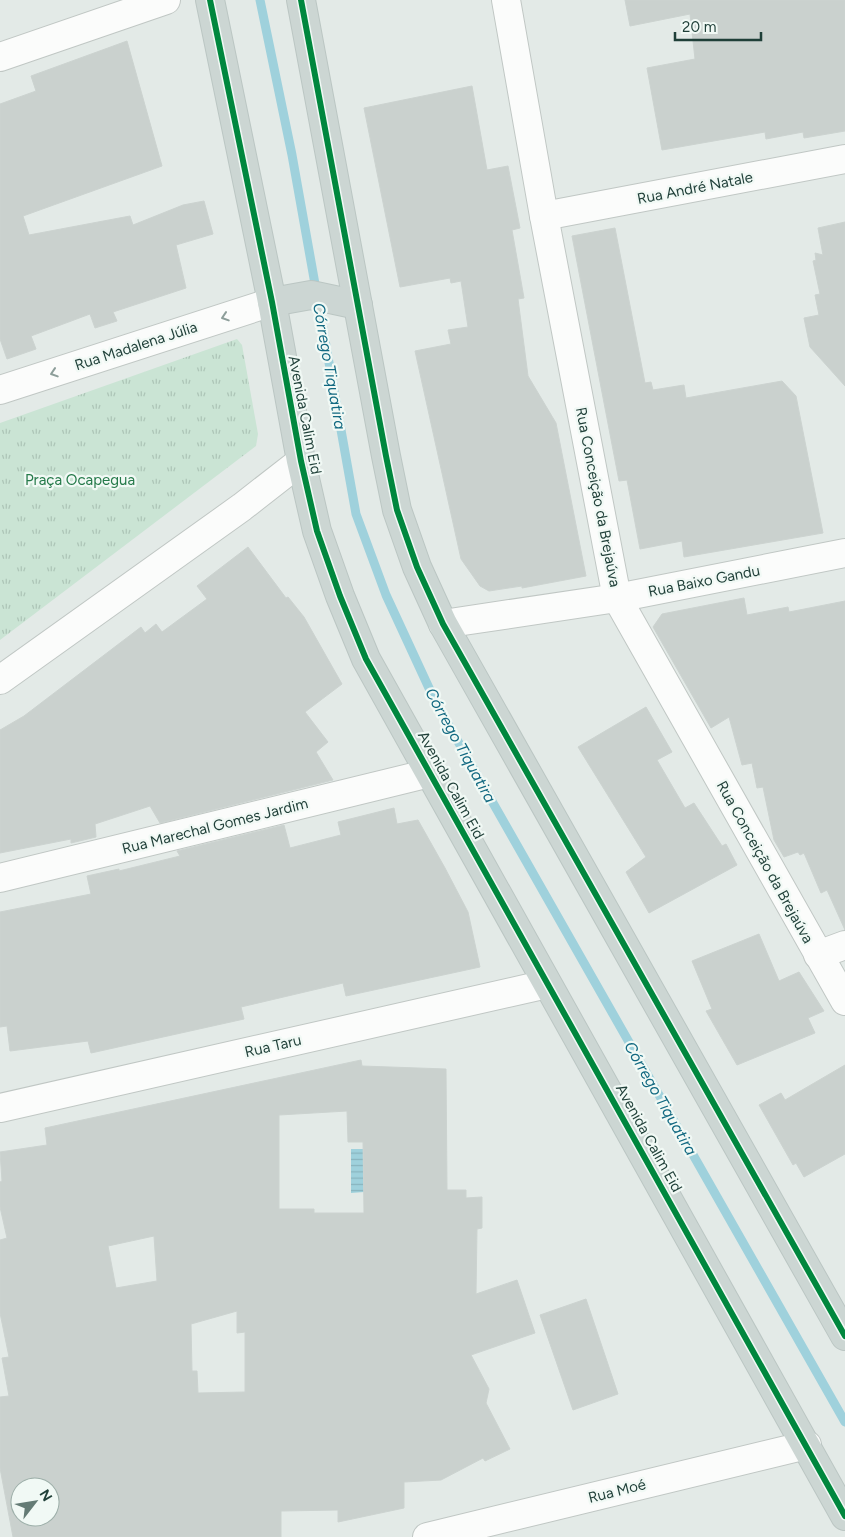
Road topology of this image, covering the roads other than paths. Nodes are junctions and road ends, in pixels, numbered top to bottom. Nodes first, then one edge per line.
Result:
1 (166, 0) edge
2 (210, 0) edge
3 (301, 0) edge
4 (506, 0) edge
5 (0, 57) edge
6 (845, 159) edge
7 (544, 216) junction
8 (281, 300) junction
9 (358, 306) junction
10 (0, 390) edge
11 (301, 461) junction
12 (845, 554) edge
13 (617, 598) junction
14 (443, 624) junction
15 (0, 680) edge
16 (430, 773) junction
17 (0, 878) edge
18 (845, 945) edge
19 (818, 955) junction
20 (547, 984) junction
21 (845, 1001) edge
22 (0, 1108) edge
23 (845, 1336) edge
24 (807, 1445) junction
25 (845, 1516) edge
26 (427, 1537) edge

1 - 5 street
2 - 8 main road, Avenida Calim Eid
3 - 9 main road
4 - 7 street, Rua Conceição da Brejaúva
6 - 7 street, Rua André Natale
7 - 13 street, Rua Conceição da Brejaúva
8 - 9 main road
8 -> 10 street, Rua Madalena Júlia
8 - 11 main road, Avenida Calim Eid
9 - 14 main road
11 - 15 street
11 - 16 main road, Avenida Calim Eid
12 - 13 street, Rua Baixo Gandu
13 - 14 street, Rua Baixo Gandu
13 - 19 street, Rua Conceição da Brejaúva
14 - 23 main road
16 - 17 street, Rua Marechal Gomes Jardim
16 - 20 main road, Avenida Calim Eid
18 - 19 street
19 - 21 street, Rua Conceição da Brejaúva
20 - 22 street, Rua Taru
20 - 24 main road, Avenida Calim Eid
24 - 25 main road, Avenida Calim Eid
24 - 26 street, Rua Moé

